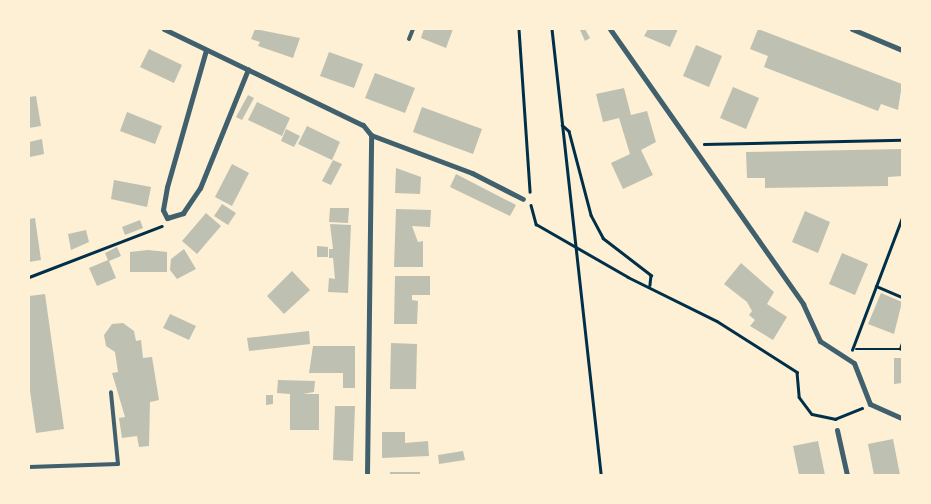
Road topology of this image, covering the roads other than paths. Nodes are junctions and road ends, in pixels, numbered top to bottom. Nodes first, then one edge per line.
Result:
1 (164, 29) edge
2 (413, 29) edge
3 (610, 29) edge
4 (852, 29) edge
5 (409, 40) dead end
6 (206, 50) junction
7 (902, 50) edge
8 (248, 69) junction
9 (371, 135) junction
10 (523, 199) dead end
11 (111, 392) dead end
12 (902, 418) edge
13 (837, 430) dead end
14 (29, 467) edge
15 (367, 475) edge
16 (847, 475) edge

1 - 6 street
2 - 5 lane
3 - 12 street
4 - 7 street
6 - 8 street
6 - 8 street
8 - 9 street
9 - 10 street
9 - 15 street
11 - 14 lane
13 - 16 street

